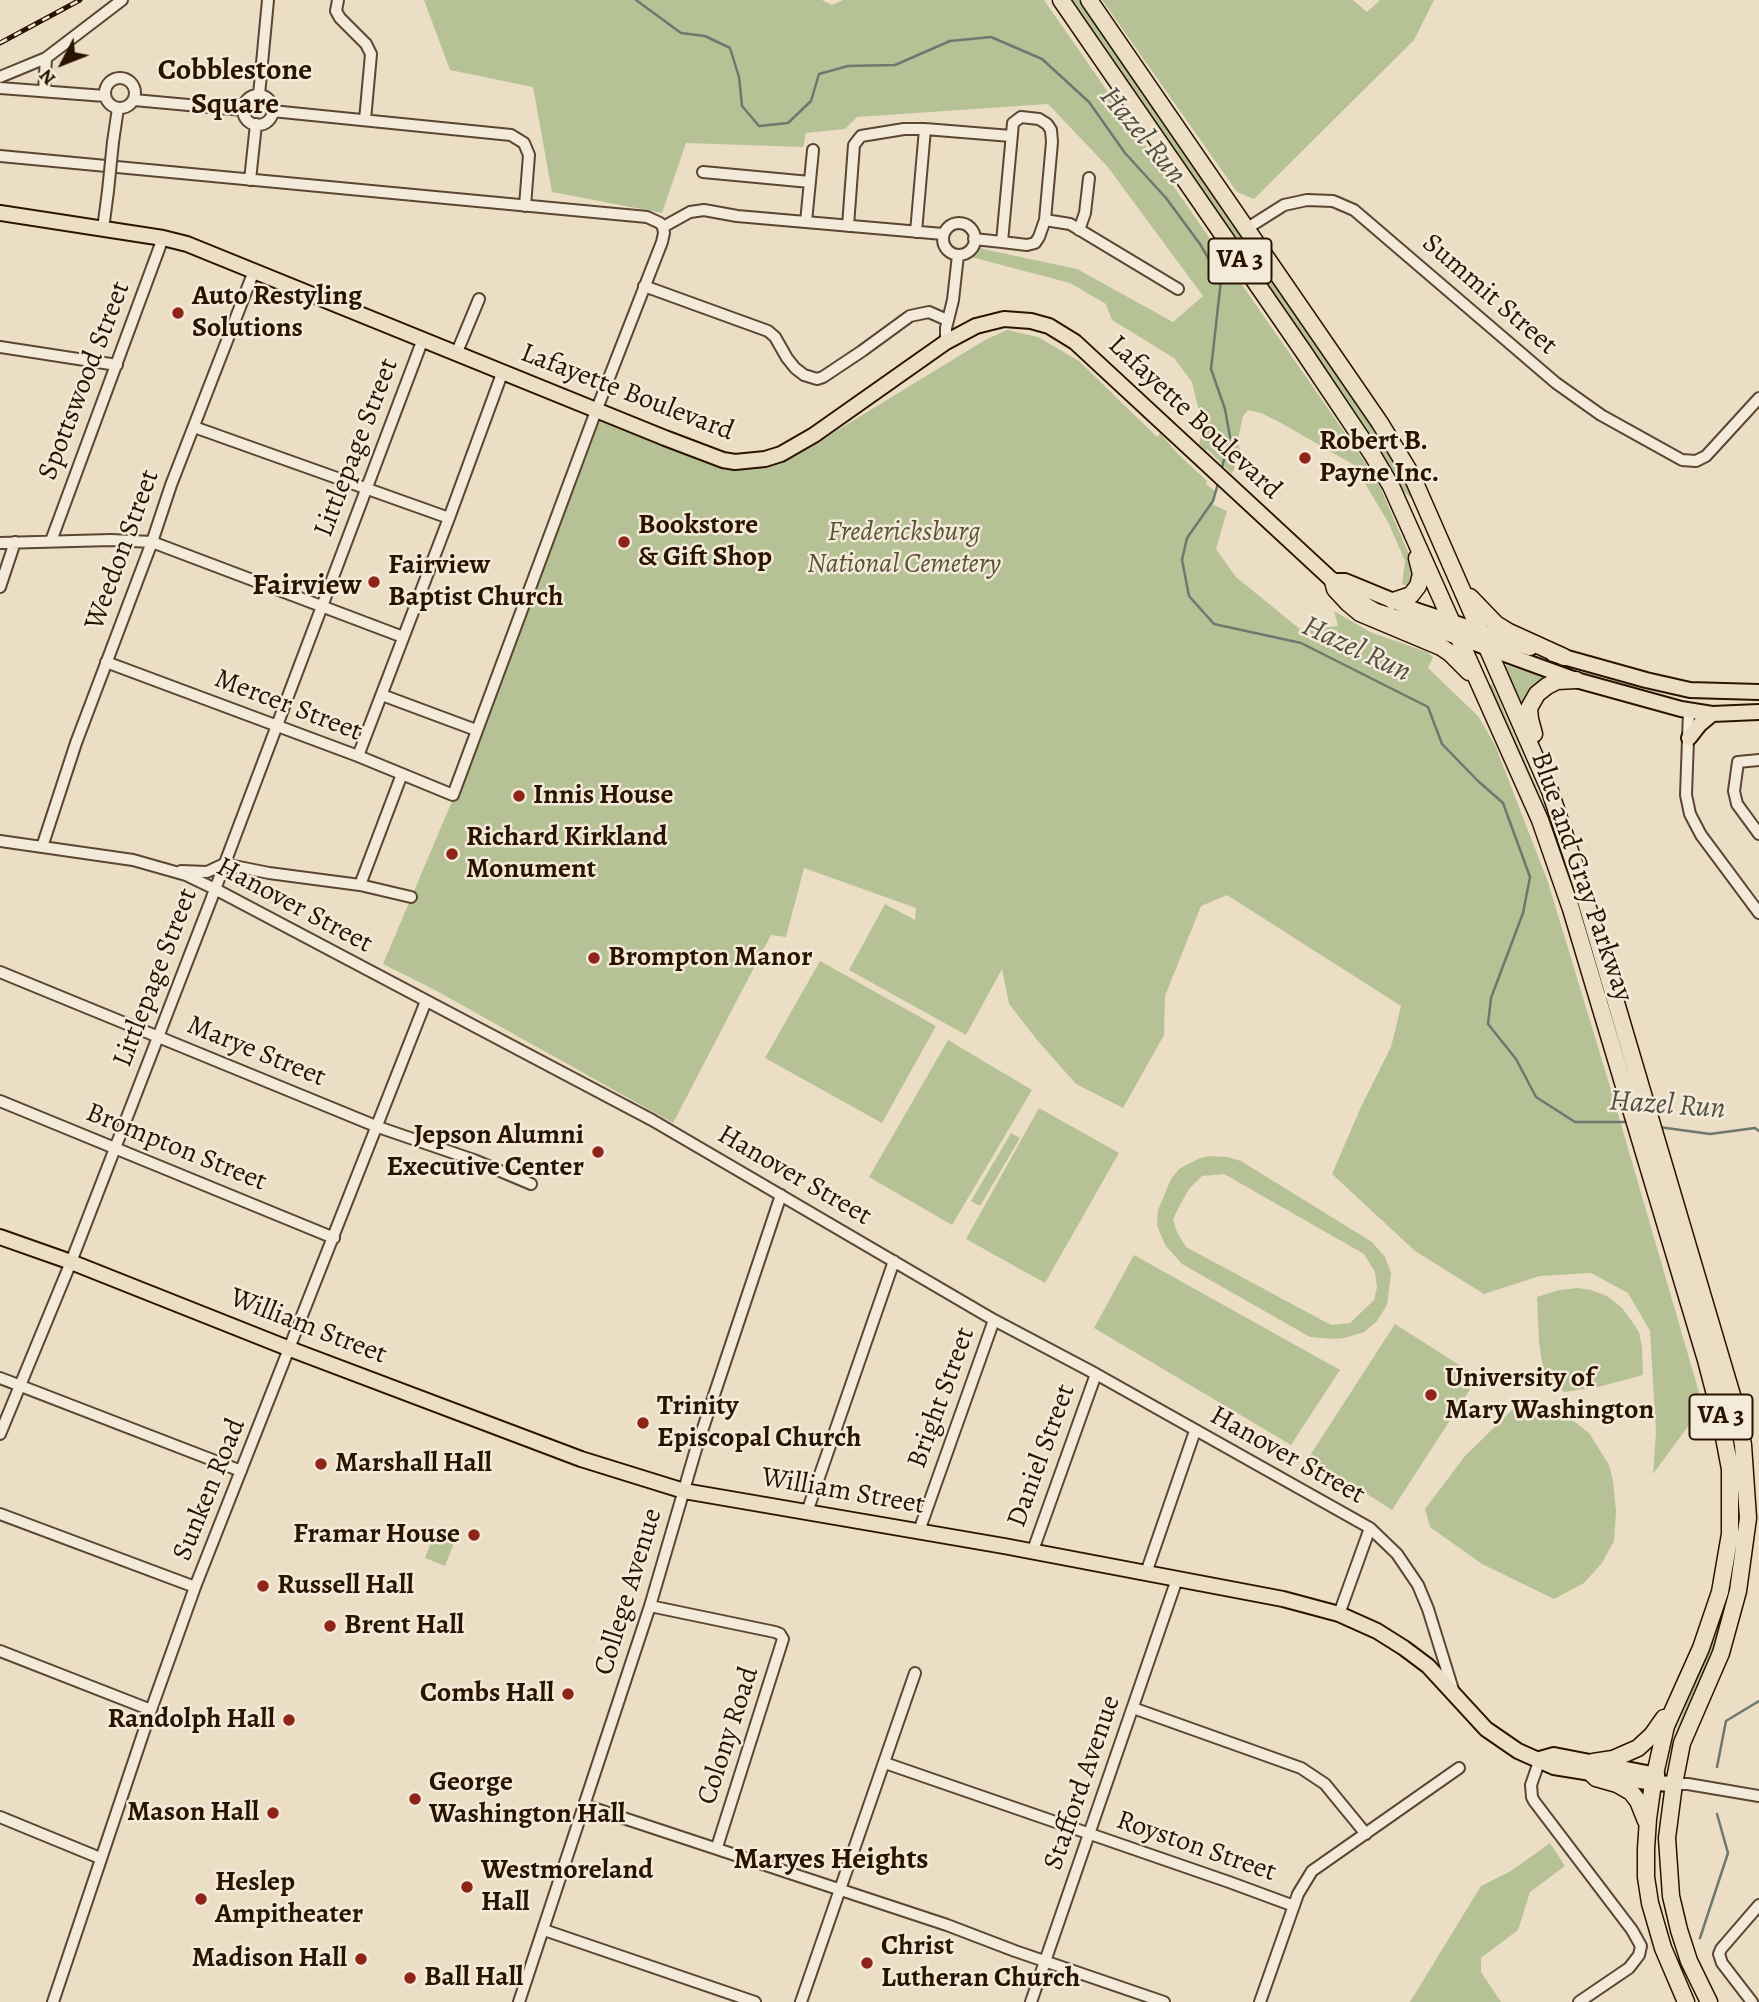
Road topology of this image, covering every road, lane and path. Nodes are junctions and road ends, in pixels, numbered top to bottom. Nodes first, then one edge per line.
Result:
1 (122, 0) edge
2 (268, 0) edge
3 (338, 0) edge
4 (1061, 0) edge
5 (1088, 0) edge
6 (46, 58) junction
7 (0, 77) edge
8 (0, 88) edge
9 (44, 91) junction
10 (259, 95) junction
11 (105, 96) junction
12 (134, 100) junction
13 (118, 108) junction
14 (243, 110) junction
15 (272, 111) junction
16 (365, 120) junction
17 (256, 124) junction
18 (925, 129) junction
19 (1011, 136) junction
20 (813, 150) dead end
21 (0, 156) edge
22 (703, 172) dead end
23 (1089, 178) dead end
24 (250, 180) junction
25 (810, 181) junction
26 (525, 206) junction
27 (0, 213) edge
28 (1045, 220) junction
29 (806, 222) junction
30 (848, 226) junction
31 (663, 227) junction
32 (103, 229) junction
33 (1246, 229) junction
34 (1079, 230) junction
35 (916, 232) junction
36 (943, 234) junction
37 (163, 238) junction
38 (974, 239) junction
39 (1002, 242) junction
40 (958, 255) junction
41 (254, 271) junction
42 (644, 286) junction
43 (1178, 289) dead end
44 (479, 299) dead end
45 (947, 320) junction
46 (423, 339) junction
47 (946, 342) junction
48 (0, 347) edge
49 (457, 352) junction
50 (117, 365) junction
51 (503, 371) junction
52 (1759, 398) edge
53 (597, 409) junction
54 (194, 427) junction
55 (366, 489) junction
56 (449, 518) junction
57 (1410, 528) junction
58 (51, 541) junction
59 (15, 542) junction
60 (152, 542) junction
61 (0, 543) edge
62 (1333, 581) junction
63 (0, 587) edge
64 (1461, 587) junction
65 (1393, 601) junction
66 (322, 606) junction
67 (1451, 621) junction
68 (1480, 632) junction
69 (403, 637) junction
70 (1458, 638) junction
71 (1487, 649) junction
72 (1564, 657) junction
73 (106, 662) junction
74 (1576, 680) junction
75 (1481, 685) junction
76 (1708, 691) junction
77 (1759, 692) edge
78 (382, 695) junction
79 (1689, 711) junction
80 (1759, 712) edge
81 (1712, 714) junction
82 (277, 725) junction
83 (476, 730) junction
84 (1689, 738) junction
85 (358, 756) junction
86 (1536, 758) junction
87 (1759, 761) edge
88 (402, 774) junction
89 (1759, 834) edge
90 (0, 841) edge
91 (42, 847) junction
92 (224, 864) junction
93 (169, 870) junction
94 (360, 885) junction
95 (215, 889) junction
96 (411, 897) dead end
97 (1759, 913) edge
98 (0, 972) edge
99 (426, 1001) junction
100 (158, 1036) junction
101 (0, 1101) edge
102 (378, 1127) junction
103 (115, 1148) junction
104 (531, 1184) dead end
105 (781, 1195) junction
106 (0, 1237) edge
107 (334, 1238) junction
108 (894, 1261) junction
109 (71, 1262) junction
110 (994, 1320) junction
111 (290, 1349) junction
112 (1096, 1374) junction
113 (0, 1378) edge
114 (21, 1386) junction
115 (1195, 1431) junction
116 (0, 1434) edge
117 (242, 1471) junction
118 (684, 1491) junction
119 (807, 1512) junction
120 (0, 1514) edge
121 (1370, 1528) junction
122 (919, 1531) junction
123 (1032, 1553) junction
124 (1146, 1573) junction
125 (1177, 1579) junction
126 (195, 1587) junction
127 (650, 1606) junction
128 (1339, 1614) junction
129 (0, 1651) edge
130 (915, 1673) dead end
131 (1455, 1695) junction
132 (1674, 1705) junction
133 (1133, 1708) junction
134 (151, 1710) junction
135 (1540, 1759) junction
136 (885, 1763) junction
137 (1459, 1768) dead end
138 (1592, 1768) junction
139 (1653, 1778) junction
140 (1674, 1784) junction
141 (1759, 1796) edge
142 (584, 1805) junction
143 (0, 1817) edge
144 (1647, 1827) junction
145 (1090, 1834) junction
146 (1366, 1834) junction
147 (717, 1847) junction
148 (100, 1858) junction
149 (839, 1890) junction
150 (1759, 1905) edge
151 (1294, 1906) junction
152 (544, 1930) junction
153 (1046, 1961) junction
154 (1684, 1999) edge
155 (53, 2002) edge
156 (519, 2002) edge
157 (755, 2002) edge
158 (801, 2002) edge
159 (1031, 2002) edge
160 (1164, 2002) edge
161 (1260, 2002) edge
162 (1578, 2002) edge
163 (1709, 2002) edge
164 (1752, 2002) edge

1 - 6 street
2 - 10 street
3 - 16 street
4 - 57 highway, Blue and Gray Parkway / VA 3
5 - 33 highway, Blue and Gray Parkway / VA 3
6 - 7 street
6 - 9 street
8 - 9 street
9 - 11 street
10 - 14 street
10 - 15 street
11 - 12 street
11 - 13 street
12 - 13 street
12 - 14 street
13 - 32 street, bridge
14 - 17 street
15 - 16 street
15 - 17 street
16 - 26 street
17 - 24 street
18 - 19 street
18 - 30 street
18 - 35 street
19 - 28 street
19 - 39 street
20 - 25 street
21 - 24 street
22 - 25 street
23 - 34 street
24 - 26 street
25 - 29 street
26 - 31 street
27 - 32 main road, Lafayette Boulevard
28 - 34 street
28 - 39 street
29 - 30 street
29 - 31 street
30 - 35 street
31 - 42 street
32 - 37 main road, Lafayette Boulevard
33 - 52 street, Summit Street
33 - 64 highway, Blue and Gray Parkway / VA 3
34 - 43 street
35 - 36 street
36 - 38 street
36 - 40 street
37 - 41 main road, Lafayette Boulevard
37 - 50 street, Spottswood Street
38 - 39 street
38 - 40 street
40 - 45 street
41 - 46 main road, Lafayette Boulevard
41 - 54 street, Weedon Street
42 - 45 street
42 - 53 street
44 - 49 street
45 - 47 street
46 - 49 main road, Lafayette Boulevard
46 - 55 street, Littlepage Street
47 - 53 main road, Lafayette Boulevard
47 - 62 main road, Lafayette Boulevard
48 - 50 street
49 - 51 main road, Lafayette Boulevard
50 - 58 street, Spottswood Street
51 - 53 main road, Lafayette Boulevard
51 - 56 street
53 - 83 street
54 - 55 street
54 - 60 street, Weedon Street
55 - 56 street
55 - 66 street, Littlepage Street
56 - 69 street
57 - 65 highway
57 - 67 highway, Blue and Gray Parkway / VA 3
58 - 59 street
58 - 60 street
59 - 61 street
59 - 63 street
60 - 66 street
60 - 73 street, Weedon Street
62 - 65 main road, Lafayette Boulevard
62 - 70 main road, Lafayette Boulevard
62 - 75 highway
64 - 68 highway, Blue and Gray Parkway / VA 3
64 - 72 highway
65 - 67 main road, Lafayette Boulevard
66 - 69 street
66 - 82 street, Littlepage Street
67 - 68 main road, Lafayette Boulevard
67 - 70 highway, Blue and Gray Parkway / VA 3
68 - 71 highway, Blue and Gray Parkway / VA 3
68 - 72 main road, Lafayette Boulevard
69 - 78 street
70 - 71 main road, Lafayette Boulevard
70 - 75 highway, Blue and Gray Parkway / VA 3
71 - 74 main road, Lafayette Boulevard
71 - 86 highway, Blue and Gray Parkway / VA 3
72 - 76 main road, Lafayette Boulevard
73 - 82 street, Mercer Street
73 - 91 street, Weedon Street
74 - 79 main road, Lafayette Boulevard
74 - 86 highway
75 - 132 highway, Blue and Gray Parkway / VA 3
76 - 77 main road, Lafayette Boulevard
76 - 79 main road
78 - 83 street
78 - 85 street
79 - 81 main road, Lafayette Boulevard
79 - 84 street
80 - 81 main road, Lafayette Boulevard
81 - 84 main road
82 - 85 street, Mercer Street
82 - 92 street, Littlepage Street
83 - 88 street, Mercer Street
84 - 97 street
85 - 88 street, Mercer Street
86 - 140 highway, Blue and Gray Parkway / VA 3
87 - 89 street
88 - 94 street
90 - 91 street, Hanover Street
91 - 93 street, Hanover Street
92 - 93 street
92 - 94 street
92 - 95 street, Littlepage Street
93 - 95 street, Hanover Street
94 - 96 street
95 - 99 street, Hanover Street
95 - 100 street, Littlepage Street
98 - 100 street, Marye Street
99 - 102 street, Sunken Road
99 - 105 street, Hanover Street
100 - 102 street, Marye Street
100 - 103 street, Littlepage Street
101 - 103 street, Brompton Street
102 - 104 street, Marye Street
102 - 107 street, Sunken Road
103 - 107 street, Brompton Street
103 - 109 street, Littlepage Street
105 - 108 street, Hanover Street
105 - 118 street, College Avenue
106 - 109 main road, William Street
107 - 111 street, Sunken Road
108 - 110 street, Hanover Street
108 - 119 street
109 - 111 main road, William Street
109 - 114 street, Littlepage Street
110 - 112 street, Hanover Street
110 - 122 street, Bright Street
111 - 117 street, Sunken Road
111 - 118 main road, William Street
112 - 115 street, Hanover Street
112 - 123 street, Daniel Street
113 - 114 street
114 - 116 street, Littlepage Street
114 - 117 street
115 - 121 street, Hanover Street
115 - 124 street
117 - 126 street, Sunken Road
118 - 119 main road, William Street
118 - 127 street, College Avenue
119 - 122 main road, William Street
120 - 126 street
121 - 128 street
121 - 131 street, Hanover Street
122 - 123 main road, William Street
123 - 124 main road, William Street
124 - 125 main road, William Street
125 - 128 main road, William Street
125 - 133 street, Stafford Avenue
126 - 134 street, Sunken Road
127 - 142 street, College Avenue
127 - 147 street, Colony Road
128 - 131 main road, William Street
129 - 134 street
130 - 136 street
131 - 135 main road, William Street
132 - 138 highway
132 - 139 highway, Blue and Gray Parkway / VA 3
133 - 145 street, Stafford Avenue
133 - 146 street
134 - 148 street, Sunken Road
135 - 138 main road, William Street
135 - 162 street
136 - 145 street, Royston Street
136 - 149 street
137 - 146 street
138 - 139 main road, William Street
138 - 144 highway
139 - 140 main road, William Street
139 - 144 highway, VA 3
140 - 141 street
140 - 163 highway, VA 3
142 - 147 street
142 - 152 street, College Avenue
143 - 148 street
144 - 154 highway, VA 3
145 - 151 street, Royston Street
145 - 153 street, Stafford Avenue
146 - 151 street
147 - 149 street
148 - 155 street, Sunken Road
149 - 153 street
149 - 158 street
150 - 164 street
151 - 161 street
152 - 156 street, College Avenue
152 - 157 street
153 - 159 street, Stafford Avenue
153 - 160 street

